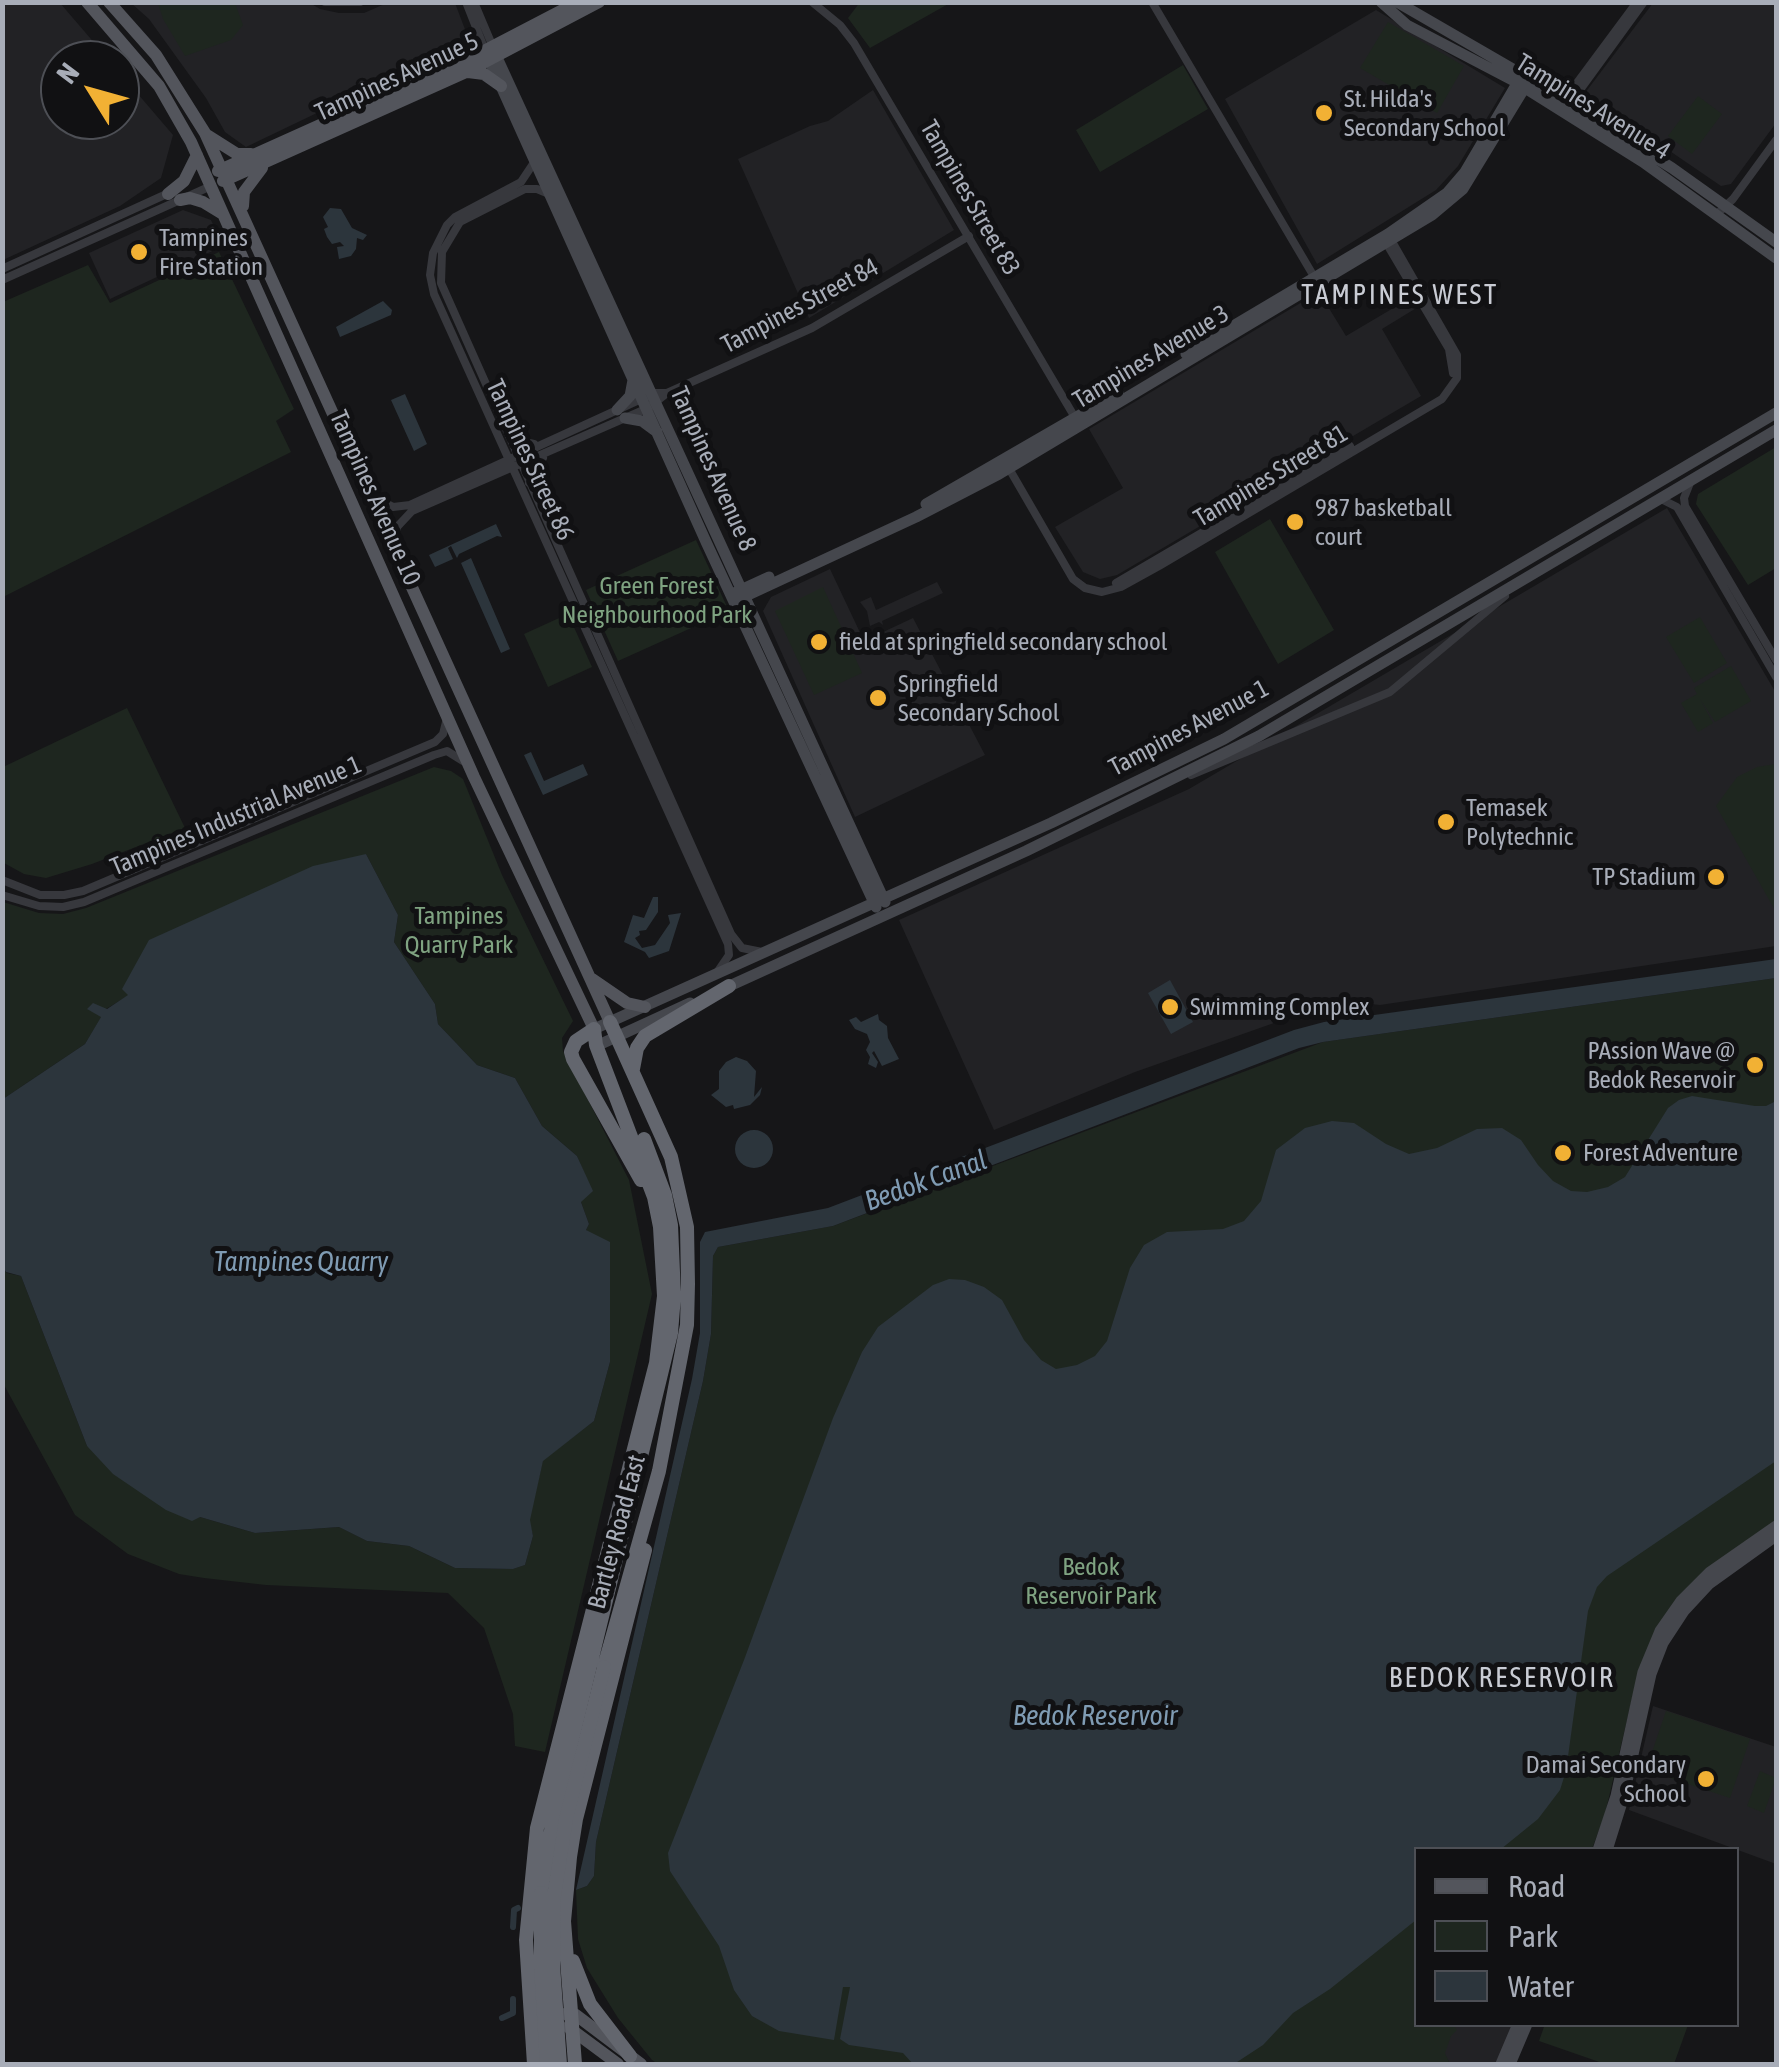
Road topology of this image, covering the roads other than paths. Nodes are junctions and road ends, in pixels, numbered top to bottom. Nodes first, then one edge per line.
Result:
1 (87, 2) edge
2 (109, 2) edge
3 (325, 2) edge
4 (360, 2) edge
5 (466, 2) edge
6 (474, 2) edge
7 (578, 2) edge
8 (600, 2) edge
9 (812, 2) edge
10 (1152, 2) edge
11 (1381, 2) edge
12 (1396, 2) edge
13 (1641, 2) edge
14 (491, 53) junction
15 (466, 72) junction
16 (1524, 81) junction
17 (501, 86) junction
18 (1558, 96) junction
19 (1576, 108) junction
20 (205, 133) junction
21 (1776, 140) edge
22 (256, 153) junction
23 (197, 155) junction
24 (272, 160) junction
25 (534, 160) junction
26 (225, 173) junction
27 (209, 181) junction
28 (508, 194) junction
29 (550, 195) junction
30 (174, 197) junction
31 (1726, 209) junction
32 (243, 211) junction
33 (223, 214) junction
34 (969, 236) junction
35 (1388, 239) junction
36 (1776, 242) edge
37 (1776, 258) edge
38 (2, 270) edge
39 (2, 280) edge
40 (1316, 280) junction
41 (633, 375) junction
42 (654, 399) junction
43 (1776, 412) edge
44 (621, 414) junction
45 (1078, 421) junction
46 (501, 423) junction
47 (1776, 430) edge
48 (660, 435) junction
49 (497, 438) junction
50 (542, 444) junction
51 (550, 452) junction
52 (511, 457) junction
53 (1009, 463) junction
54 (516, 467) junction
55 (484, 470) junction
56 (493, 478) junction
57 (1693, 479) junction
58 (525, 485) junction
59 (368, 492) junction
60 (1639, 494) junction
61 (1660, 498) junction
62 (1648, 506) junction
63 (396, 557) junction
64 (1533, 558) junction
65 (1552, 562) junction
66 (1524, 578) junction
67 (738, 595) junction
68 (1776, 660) edge
69 (1776, 676) edge
70 (446, 710) junction
71 (1228, 744) junction
72 (474, 776) junction
73 (1167, 783) junction
74 (1020, 838) junction
75 (1026, 851) junction
76 (2, 880) edge
77 (2, 894) edge
78 (882, 907) junction
79 (834, 930) junction
80 (766, 952) junction
81 (716, 974) junction
82 (590, 978) junction
83 (729, 986) junction
84 (645, 1006) junction
85 (610, 1022) junction
86 (598, 1036) junction
87 (618, 1036) junction
88 (633, 1078) junction
89 (663, 1268) junction
90 (658, 1471) junction
91 (1776, 1526) edge
92 (1776, 1536) edge
93 (618, 1586) junction
94 (1599, 1847) edge
95 (1607, 1847) edge
96 (567, 1941) junction
97 (526, 1964) junction
98 (572, 2014) junction
99 (556, 2016) junction
100 (1517, 2027) edge
101 (1526, 2027) edge
102 (572, 2030) junction
103 (532, 2047) junction
104 (630, 2062) edge
105 (534, 2064) edge
106 (548, 2064) edge
107 (560, 2064) edge
108 (575, 2064) edge
109 (1501, 2064) edge
110 (1510, 2064) edge

1 - 23 main road, Tampines Avenue 10
2 - 20 main road, Tampines Avenue 10
3 - 4 street
5 - 14 street
6 - 14 street
7 - 14 main road, Tampines Avenue 5
8 - 14 main road, Tampines Avenue 5
9 - 34 street, Tampines Street 83
10 - 40 street
11 - 16 main road, Tampines Avenue 4
12 - 16 main road, Tampines Avenue 4
13 - 18 street
13 - 19 street
14 - 15 main road, Tampines Avenue 5
14 - 17 main road, Tampines Avenue 8
14 - 22 main road, Tampines Avenue 5
14 - 42 main road, Tampines Avenue 8
15 - 17 main road
15 - 24 main road, Tampines Avenue 5
16 - 18 main road, Tampines Avenue 4
16 - 31 main road, Tampines Avenue 4
16 - 35 main road, Tampines Avenue 3
17 - 25 main road, Tampines Avenue 8
18 - 19 main road, Tampines Avenue 4
19 - 31 main road, Tampines Avenue 4
20 - 22 main road
20 - 26 main road, Tampines Avenue 10
21 - 31 street
22 - 26 main road, Tampines Avenue 5
23 - 27 main road, Tampines Avenue 10
23 - 30 main road
24 - 26 main road, Tampines Avenue 5
24 - 32 main road
25 - 28 street, Tampines Street 86
25 - 29 main road, Tampines Avenue 8
26 - 27 main road, Tampines Avenue 5
26 - 32 main road, Tampines Avenue 10
27 - 30 street
27 - 33 main road, Tampines Avenue 10
28 - 29 street, Tampines Street 86
28 - 46 street, Tampines Street 86
28 - 49 street, Tampines Street 86
29 - 41 main road, Tampines Avenue 8
30 - 33 main road
30 - 38 street
30 - 39 street
31 - 36 main road, Tampines Avenue 4
31 - 37 main road, Tampines Avenue 4
32 - 59 main road, Tampines Avenue 10
33 - 70 main road, Tampines Avenue 10
34 - 42 street, Tampines Street 84
34 - 45 street, Tampines Street 83
35 - 40 main road, Tampines Avenue 3
35 - 53 street, Tampines Street 81
40 - 45 main road, Tampines Avenue 3
41 - 42 main road, Tampines Avenue 8
41 - 44 main road
42 - 44 street, Tampines Street 84
42 - 48 main road, Tampines Avenue 8
42 - 67 main road, Tampines Avenue 8
43 - 60 main road, Tampines Avenue 1
44 - 48 main road
44 - 50 street
44 - 51 street
45 - 53 main road, Tampines Avenue 3
46 - 50 street
46 - 52 street, Tampines Street 86
47 - 57 main road, Tampines Avenue 1
48 - 67 main road, Tampines Avenue 8
49 - 52 street, Tampines Street 86
49 - 55 street
50 - 52 street
51 - 54 street
51 - 58 street
52 - 54 street, Tampines Street 86
52 - 55 street
53 - 67 main road, Tampines Avenue 3
54 - 56 street
54 - 58 street, Tampines Street 86
55 - 59 street
56 - 58 street
56 - 63 street
57 - 61 main road, Tampines Avenue 1
57 - 68 street
58 - 80 street, Tampines Street 86
58 - 81 street, Tampines Street 86
59 - 63 main road, Tampines Avenue 10
60 - 62 main road
60 - 64 main road, Tampines Avenue 1
61 - 62 main road, Tampines Avenue 1
61 - 69 street
62 - 65 main road, Tampines Avenue 1
63 - 82 main road, Tampines Avenue 10
64 - 65 main road
64 - 71 main road, Tampines Avenue 1
65 - 66 main road, Tampines Avenue 1
66 - 71 main road, Tampines Avenue 1
66 - 73 street, Tampines Avenue 1
67 - 78 main road, Tampines Avenue 8
70 - 72 main road, Tampines Avenue 10
70 - 76 street, Tampines Industrial Avenue 1
71 - 73 main road, Tampines Avenue 1
71 - 74 main road, Tampines Avenue 1
72 - 77 street, Tampines Industrial Avenue 1
72 - 86 main road, Tampines Avenue 10
73 - 75 main road, Tampines Avenue 1
74 - 75 main road
74 - 78 main road, Tampines Avenue 1
75 - 78 main road, Tampines Avenue 1
78 - 79 main road, Tampines Avenue 1
79 - 80 main road, Tampines Avenue 1
79 - 83 main road, Tampines Avenue 1
80 - 81 main road, Tampines Avenue 1
81 - 84 main road, Tampines Avenue 1
82 - 84 main road
82 - 85 main road, Tampines Avenue 10
83 - 87 main road, Tampines Avenue 1
83 - 88 highway
84 - 85 main road, Tampines Avenue 1
85 - 86 main road, Tampines Avenue 1
85 - 87 highway, Bartley Road East
86 - 87 main road, Tampines Avenue 1
86 - 89 highway
86 - 89 highway
86 - 93 highway, Bartley Road East
87 - 88 highway, Bartley Road East
88 - 90 highway, Bartley Road East
89 - 97 highway
90 - 93 highway, Bartley Road East
90 - 96 highway
91 - 94 main road
92 - 95 main road
93 - 106 highway, Bartley Road East, bridge
93 - 107 highway, Bartley Road East, bridge
96 - 98 highway
96 - 104 highway
97 - 99 main road
97 - 103 highway
98 - 99 main road
98 - 102 highway
98 - 104 main road
99 - 102 main road
99 - 103 main road
100 - 109 main road
101 - 110 main road
102 - 104 main road
102 - 108 highway
103 - 105 highway

